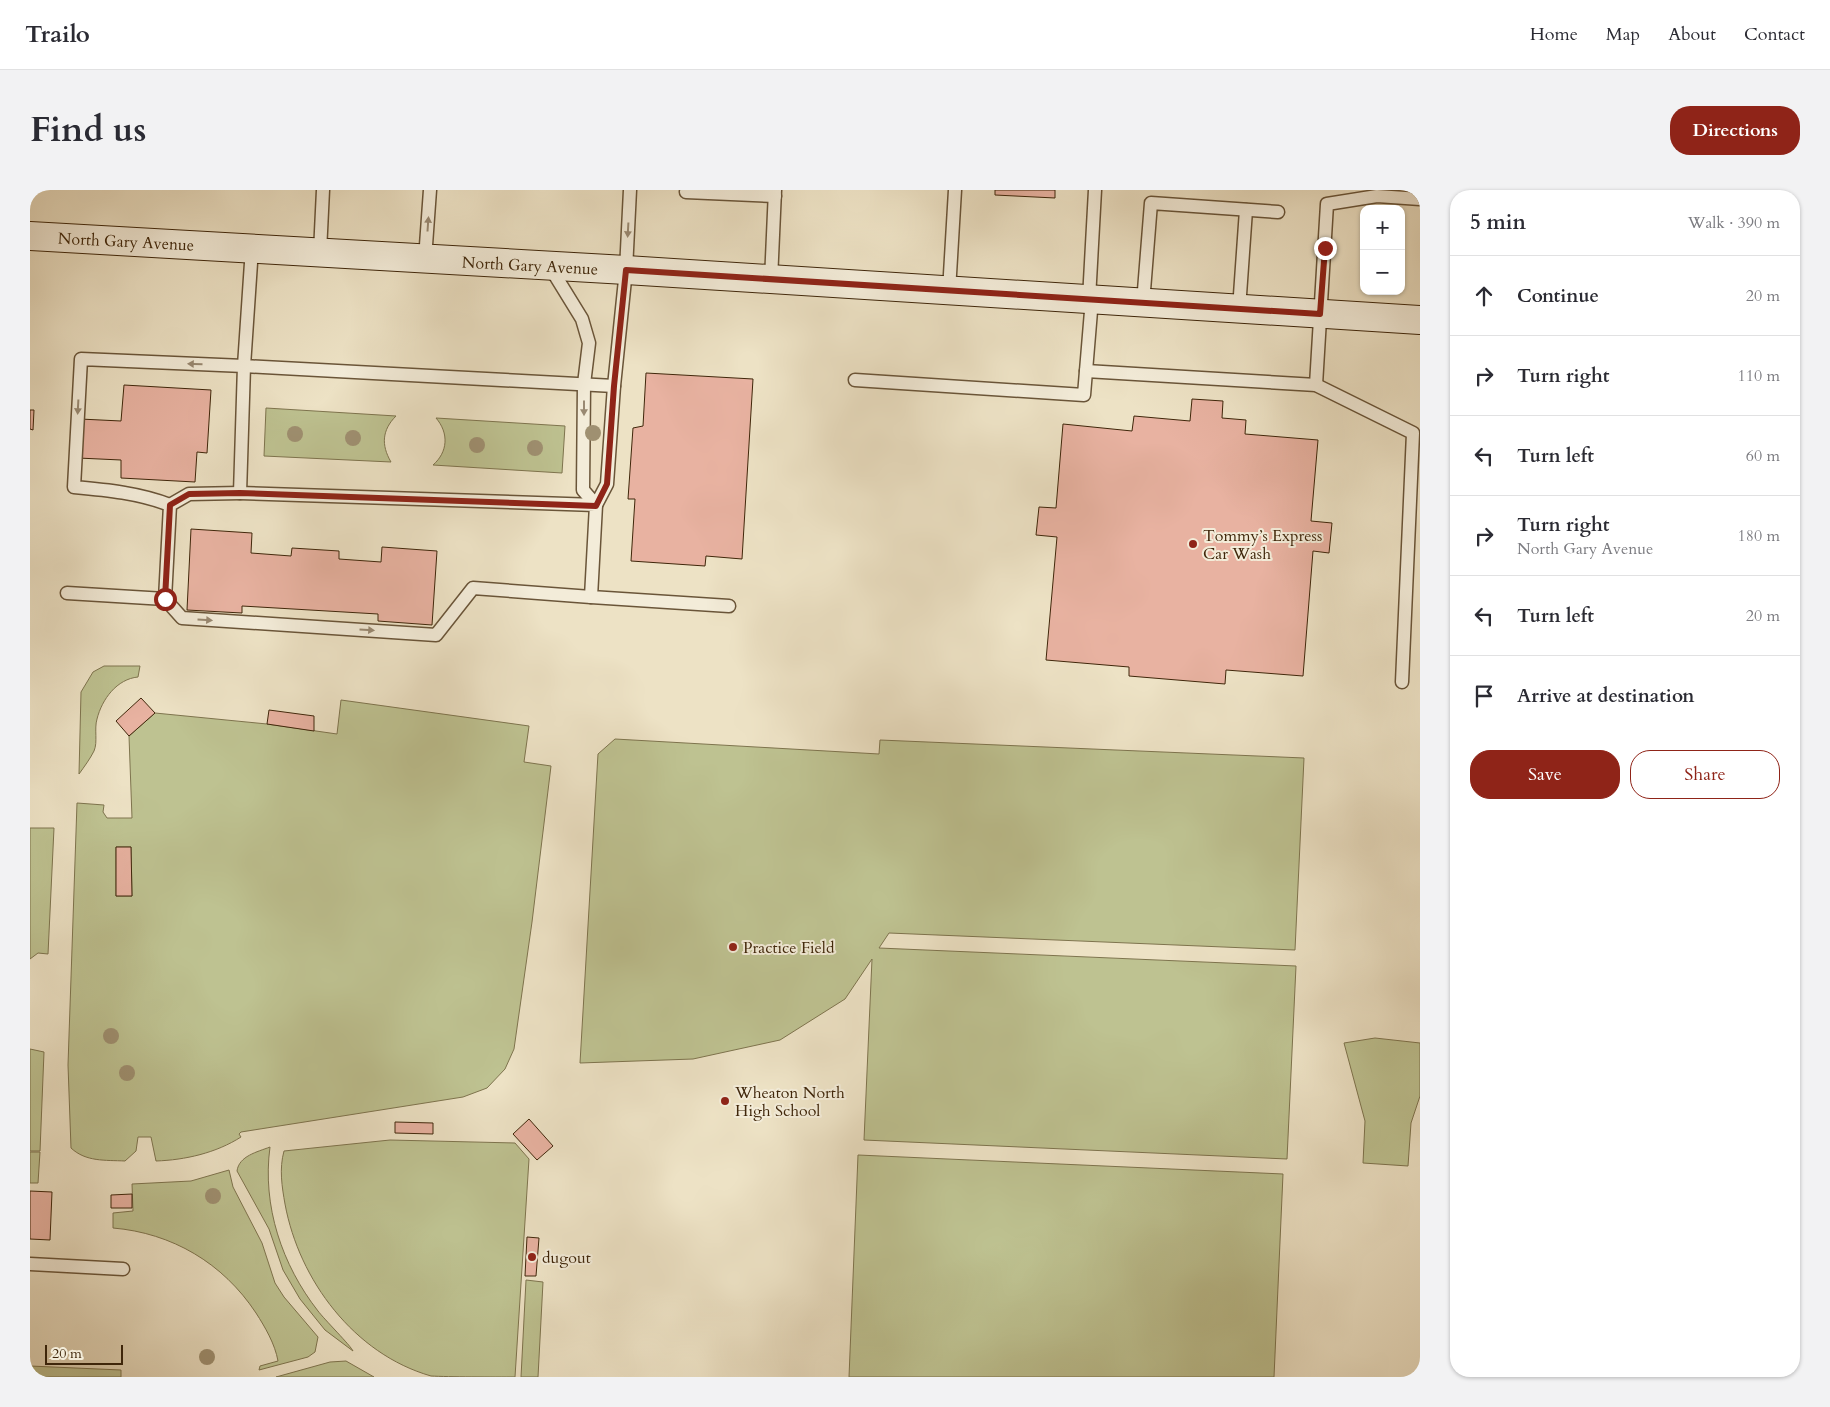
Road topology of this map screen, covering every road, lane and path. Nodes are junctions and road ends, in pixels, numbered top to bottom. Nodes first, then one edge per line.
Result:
1 (323, 190) edge
2 (430, 190) edge
3 (630, 190) edge
4 (955, 190) edge
5 (1095, 190) edge
6 (686, 192) dead end
7 (775, 193) edge
8 (1420, 199) edge
9 (1246, 210) junction
10 (1278, 212) dead end
11 (30, 236) edge
12 (252, 248) junction
13 (320, 252) junction
14 (426, 259) junction
15 (550, 266) junction
16 (626, 270) junction
17 (771, 280) junction
18 (949, 291) junction
19 (1090, 299) junction
20 (1143, 303) junction
21 (1239, 309) junction
22 (1320, 314) junction
23 (1420, 320) edge
24 (244, 366) junction
25 (1086, 371) junction
26 (855, 380) dead end
27 (584, 384) junction
28 (1316, 385) junction
29 (614, 386) junction
30 (240, 493) junction
31 (170, 505) junction
32 (596, 506) junction
33 (67, 593) dead end
34 (1406, 596) junction
35 (1420, 596) edge
36 (591, 597) junction
37 (165, 599) junction
38 (729, 606) dead end
39 (1402, 682) dead end
40 (30, 1264) edge
41 (123, 1269) dead end

1 - 13 lane
14 -> 2 lane
3 -> 16 lane
4 - 18 lane
5 - 19 lane
6 - 7 lane
7 - 17 lane
8 - 22 lane
9 - 10 lane
9 - 20 lane
9 - 21 lane
11 - 12 street, North Gary Avenue
12 - 13 street, North Gary Avenue
12 - 24 lane
13 - 14 street, North Gary Avenue
14 - 15 street, North Gary Avenue
15 - 16 street, North Gary Avenue
15 - 27 lane
16 - 17 street, North Gary Avenue
16 - 29 lane
17 - 18 street, North Gary Avenue
18 - 19 street, North Gary Avenue
19 - 20 street, North Gary Avenue
19 - 25 lane
20 - 21 street, North Gary Avenue
21 - 22 street, North Gary Avenue
22 - 23 street, North Gary Avenue
22 - 28 lane
24 - 27 lane
24 - 30 lane
24 -> 31 lane
25 - 26 lane
25 - 28 lane
27 - 29 lane
27 -> 32 lane
28 - 34 lane
29 - 32 lane
30 - 31 lane
30 - 32 lane
31 - 37 lane
32 - 36 lane
33 - 37 lane
34 - 35 lane
34 - 39 lane
37 -> 36 lane
36 - 38 lane
40 - 41 lane

